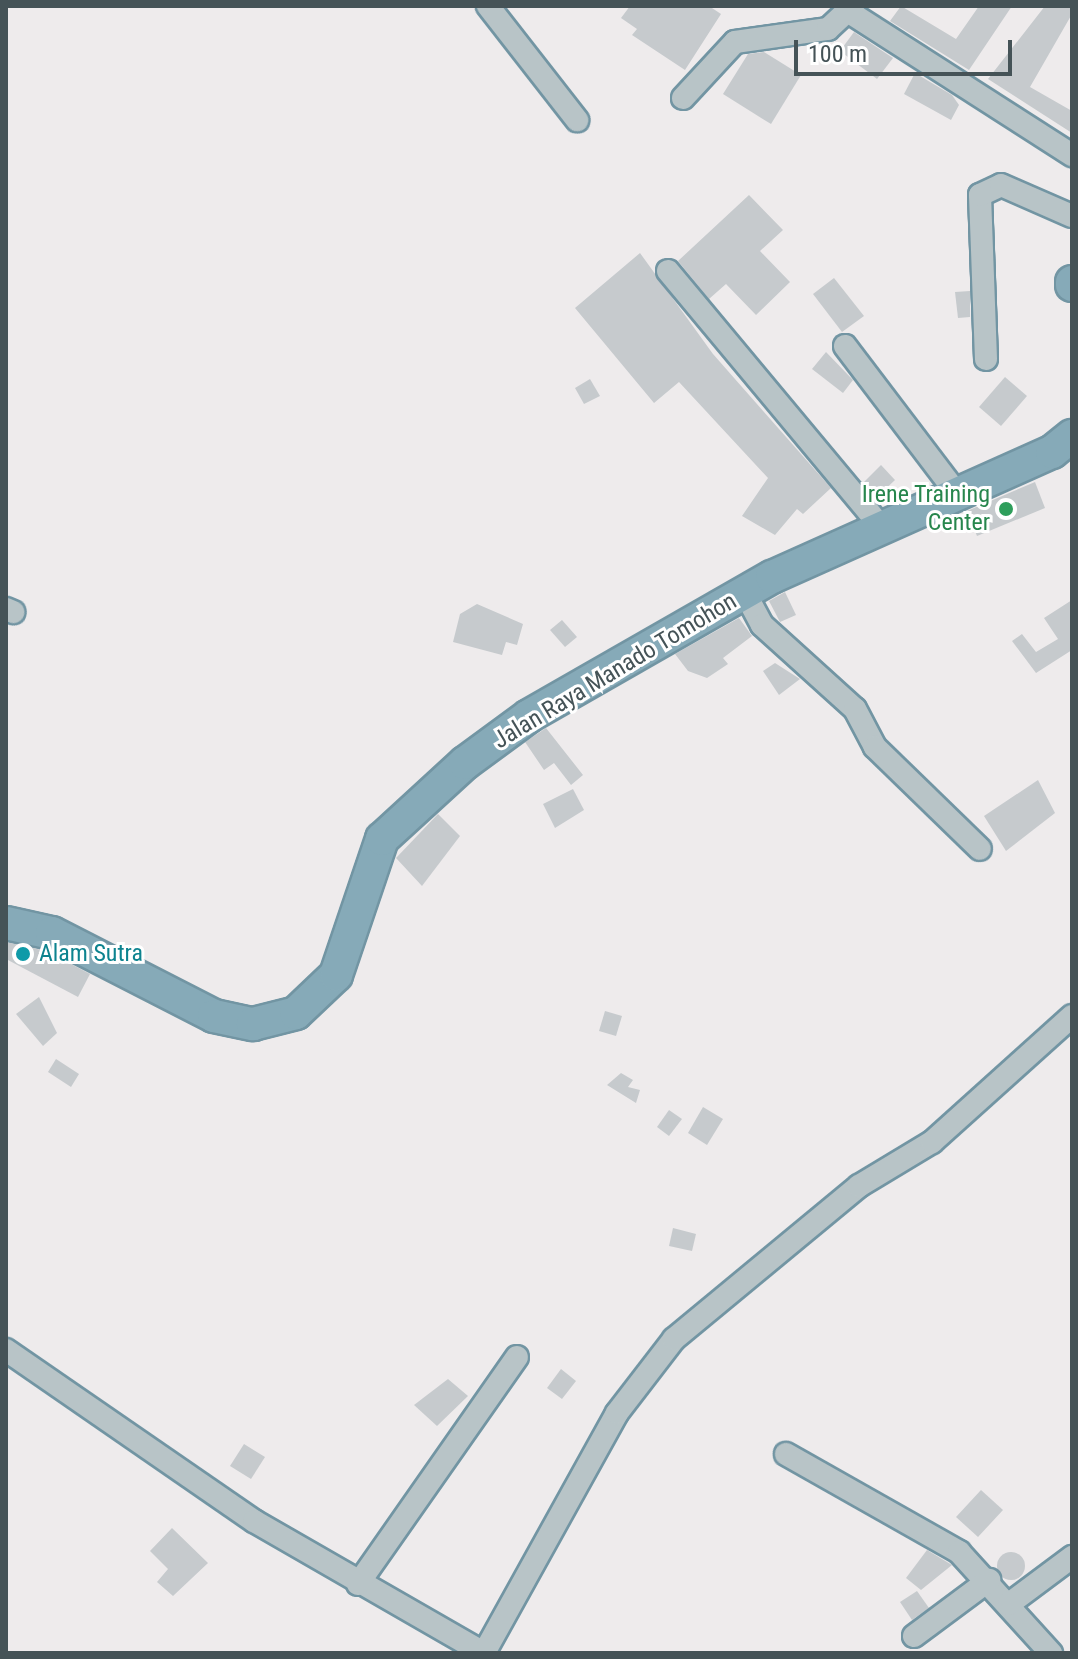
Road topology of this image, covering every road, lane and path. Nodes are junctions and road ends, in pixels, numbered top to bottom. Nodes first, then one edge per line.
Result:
1 (488, 6) edge
2 (851, 9) edge
3 (683, 98) dead end
4 (577, 120) dead end
5 (1072, 155) edge
6 (1072, 216) edge
7 (668, 271) dead end
8 (845, 346) dead end
9 (986, 359) dead end
10 (1072, 436) edge
11 (956, 492) junction
12 (880, 525) junction
13 (745, 593) junction
14 (980, 849) dead end
15 (6, 923) edge
16 (1072, 1016) edge
17 (6, 1350) edge
18 (517, 1357) dead end
19 (786, 1454) dead end
20 (1072, 1557) edge
21 (989, 1580) junction
22 (358, 1584) junction
23 (1009, 1604) junction
24 (914, 1636) dead end
25 (484, 1653) edge
26 (1051, 1653) edge

1 - 4 street
2 - 3 street
2 - 5 street
6 - 9 street
7 - 12 street
8 - 11 street
10 - 11 highway, Jalan Raya Manado Tomohon
11 - 12 highway, Jalan Raya Manado Tomohon
12 - 13 highway, Jalan Raya Manado Tomohon
13 - 14 street
13 - 15 highway, Jalan Raya Manado Tomohon
16 - 25 street
17 - 22 street
18 - 22 street
19 - 21 street
20 - 23 street
21 - 23 street
21 - 24 street
22 - 25 street
23 - 26 street

